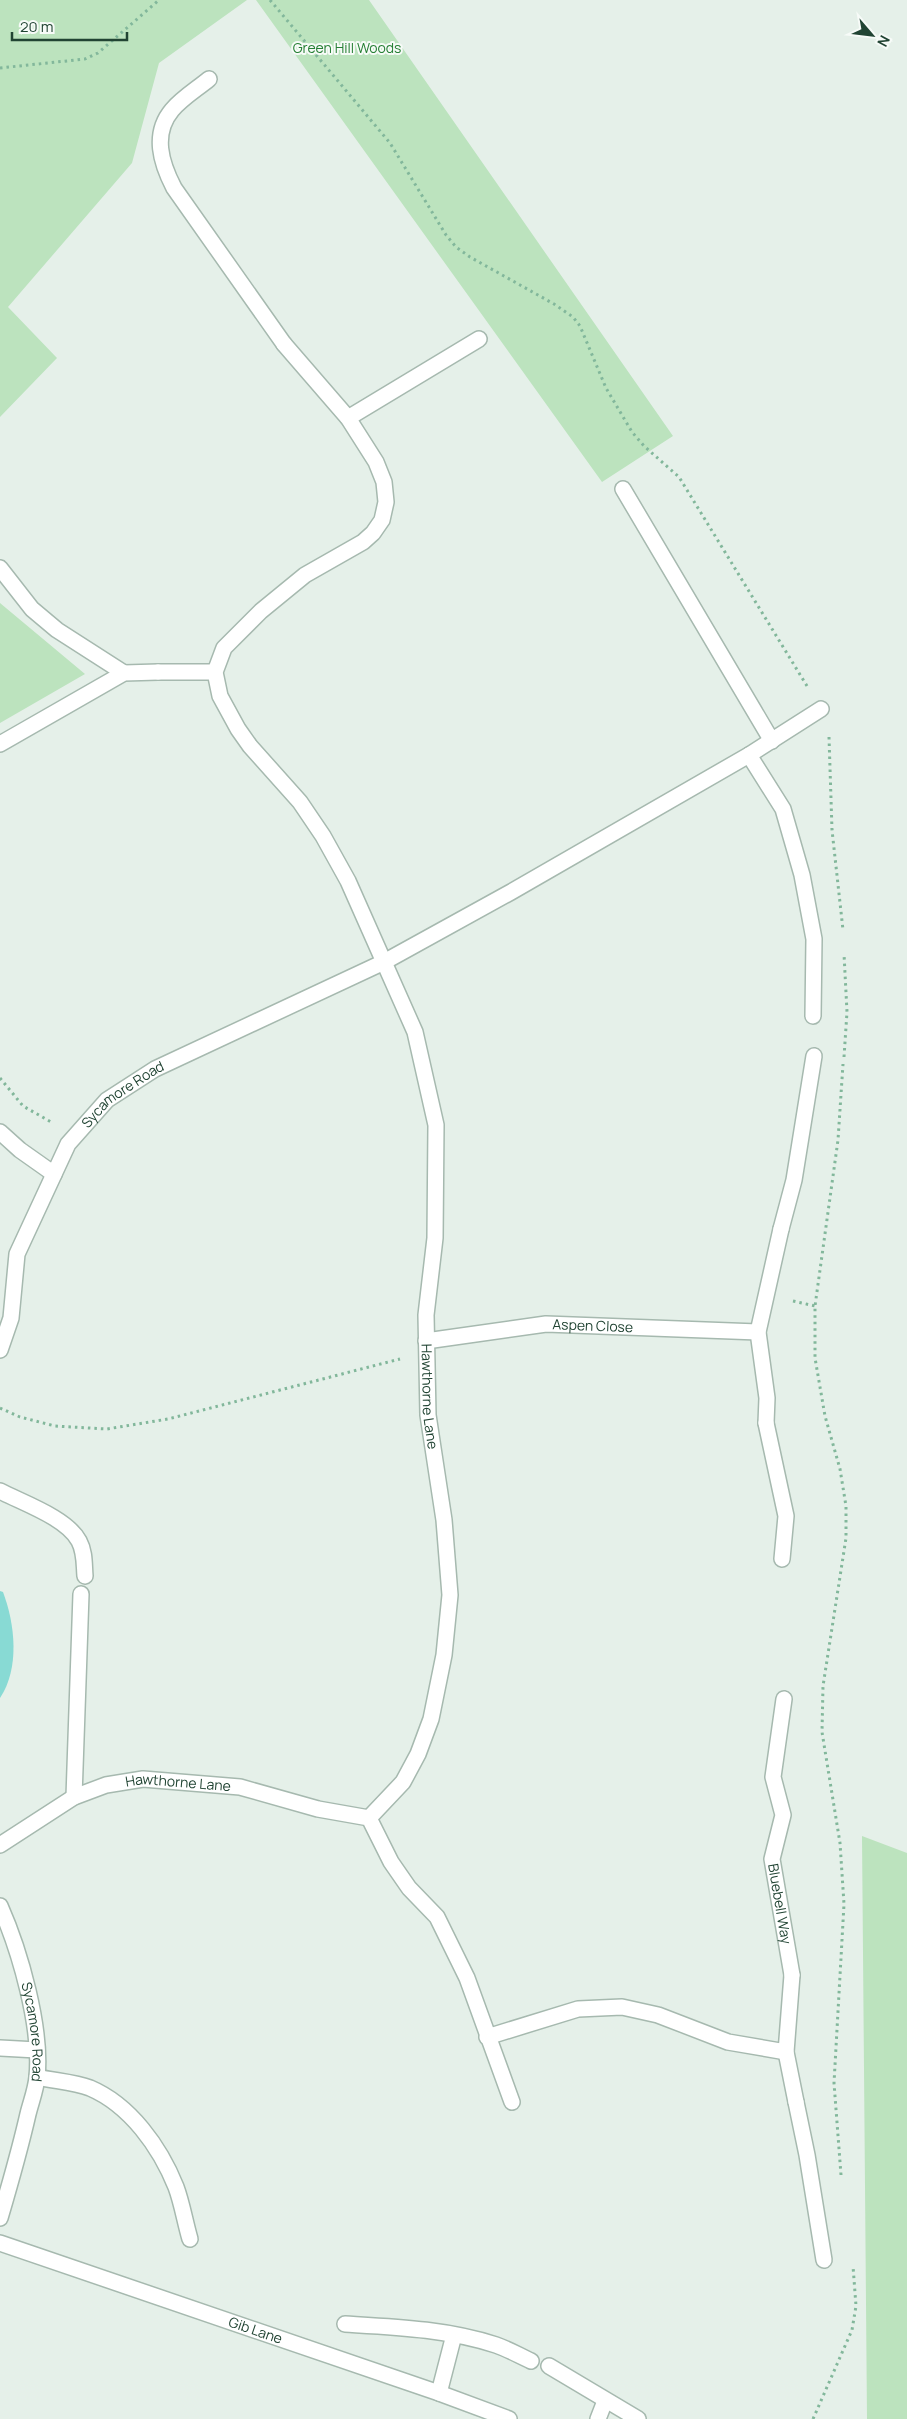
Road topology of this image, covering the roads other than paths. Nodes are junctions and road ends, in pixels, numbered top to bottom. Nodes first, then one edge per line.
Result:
1 (209, 79) dead end
2 (479, 339) dead end
3 (348, 418) junction
4 (623, 488) dead end
5 (0, 568) edge
6 (124, 672) junction
7 (215, 672) junction
8 (821, 709) road end
9 (772, 741) junction
10 (0, 744) edge
11 (750, 755) junction
12 (384, 962) junction
13 (813, 1016) dead end
14 (814, 1056) dead end
15 (0, 1132) edge
16 (54, 1174) junction
17 (758, 1332) junction
18 (427, 1347) junction
19 (0, 1350) edge
20 (0, 1491) edge
21 (782, 1558) dead end
22 (85, 1576) dead end
23 (82, 1594) dead end
24 (784, 1699) dead end
25 (74, 1797) junction
26 (369, 1818) junction
27 (0, 1844) edge
28 (0, 1906) edge
29 (487, 2036) junction
30 (0, 2048) edge
31 (37, 2050) junction
32 (786, 2052) junction
33 (37, 2078) junction
34 (512, 2102) dead end
35 (0, 2218) edge
36 (190, 2239) dead end
37 (0, 2243) edge
38 (824, 2260) dead end
39 (345, 2324) dead end
40 (454, 2335) junction
41 (531, 2361) dead end
42 (549, 2366) dead end
43 (439, 2393) junction
44 (606, 2401) junction
45 (509, 2419) edge
46 (598, 2419) edge
47 (638, 2419) edge

1 - 3 street
2 - 3 street
3 - 7 street
4 - 9 street
5 - 6 street
6 - 7 street
6 - 10 street
7 - 12 street, Hawthorne Lane
8 - 9 street, Sycamore Road
9 - 11 street, Sycamore Road
11 - 12 street, Sycamore Road
11 - 13 street
12 - 16 street, Sycamore Road
12 - 18 street, Hawthorne Lane
14 - 17 street
15 - 16 street
16 - 19 street, Sycamore Road
17 - 18 street, Aspen Close
17 - 21 street
18 - 26 street, Hawthorne Lane
20 - 22 street
23 - 25 street
24 - 32 street, Bluebell Way
25 - 26 street, Hawthorne Lane
25 - 27 street, Hawthorne Lane
26 - 29 street
28 - 31 street, Sycamore Road
29 - 32 street
29 - 34 street
30 - 31 street
31 - 33 street, Sycamore Road
32 - 38 street, Bluebell Way
33 - 35 street, Sycamore Road
33 - 36 street
37 - 43 street, Gib Lane
39 - 40 street
40 - 41 street
40 - 43 street
42 - 44 street
43 - 45 street, Gib Lane
44 - 46 street
44 - 47 street

